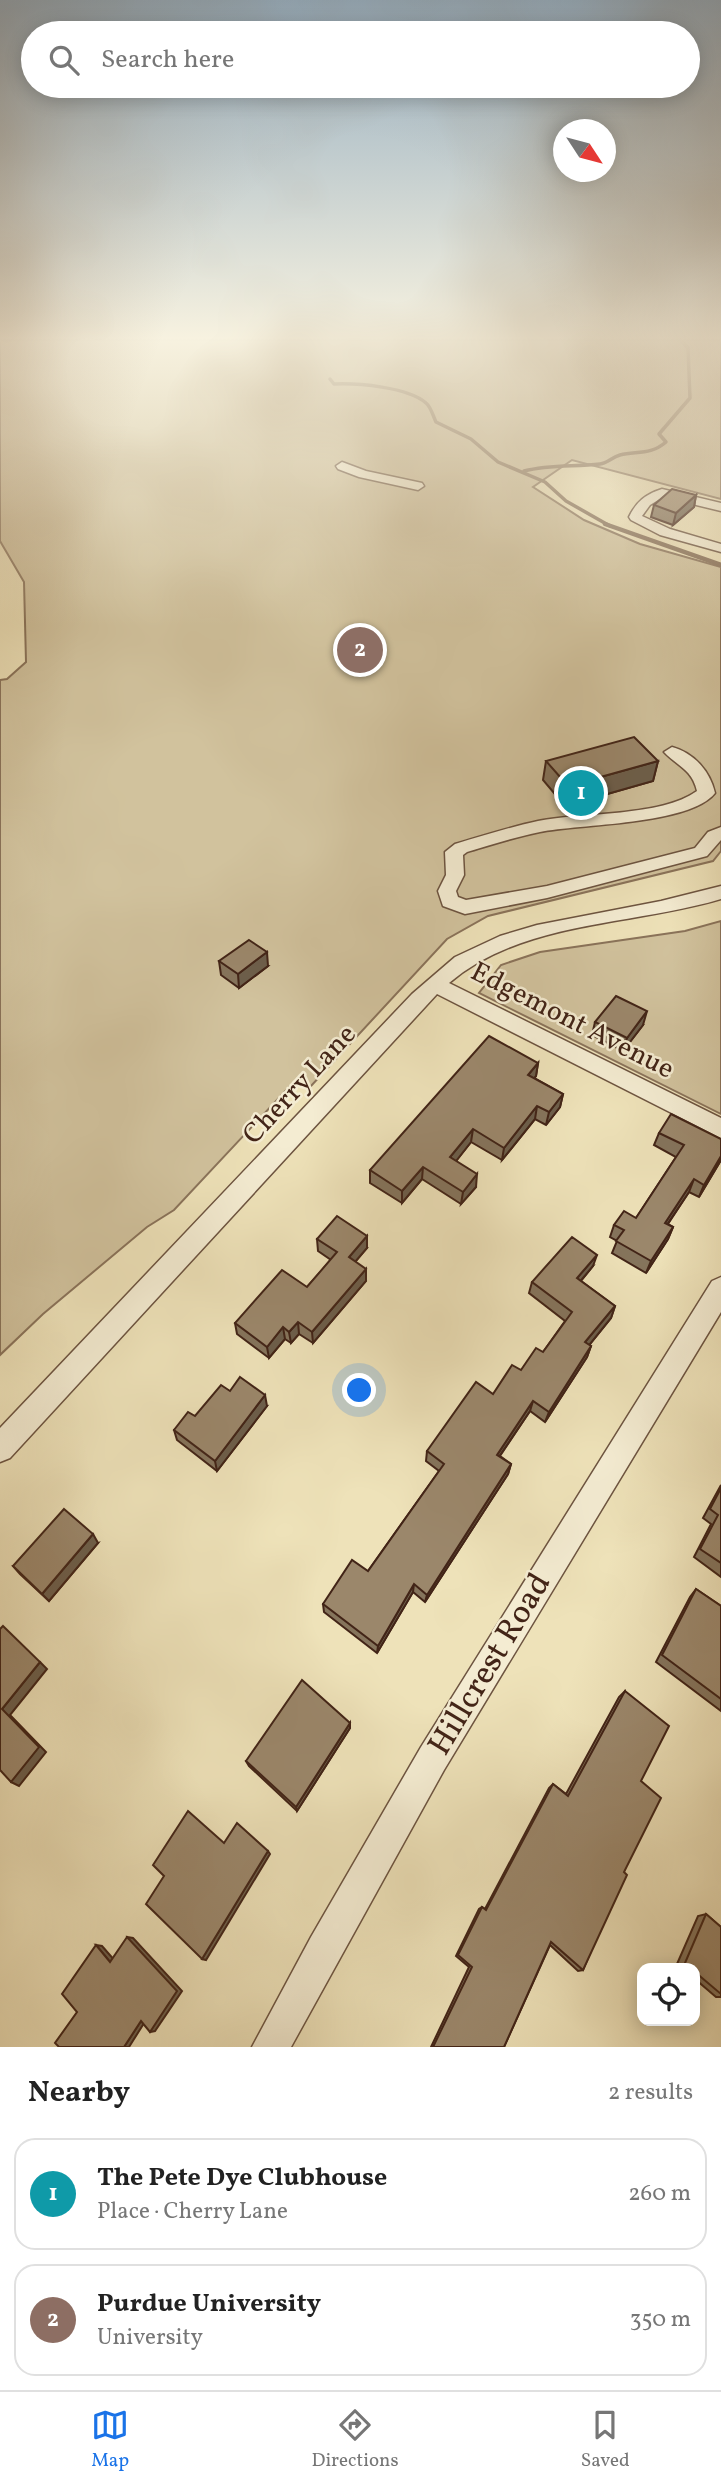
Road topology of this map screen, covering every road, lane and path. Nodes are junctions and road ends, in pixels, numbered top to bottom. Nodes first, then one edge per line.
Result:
1 (342, 466) dead end
2 (418, 486) dead end
3 (721, 507) edge
4 (721, 548) edge
5 (672, 752) dead end
6 (713, 782) edge
7 (721, 833) edge
8 (721, 892) edge
9 (434, 984) junction
10 (721, 1129) edge
11 (721, 1289) edge
12 (0, 1448) edge
13 (271, 2047) edge

1 - 2 street
3 - 4 street
5 - 6 street
6 - 7 street
8 - 9 street, Cherry Lane
9 - 10 street, Edgemont Avenue
9 - 12 street, Cherry Lane
11 - 13 street, Hillcrest Road

